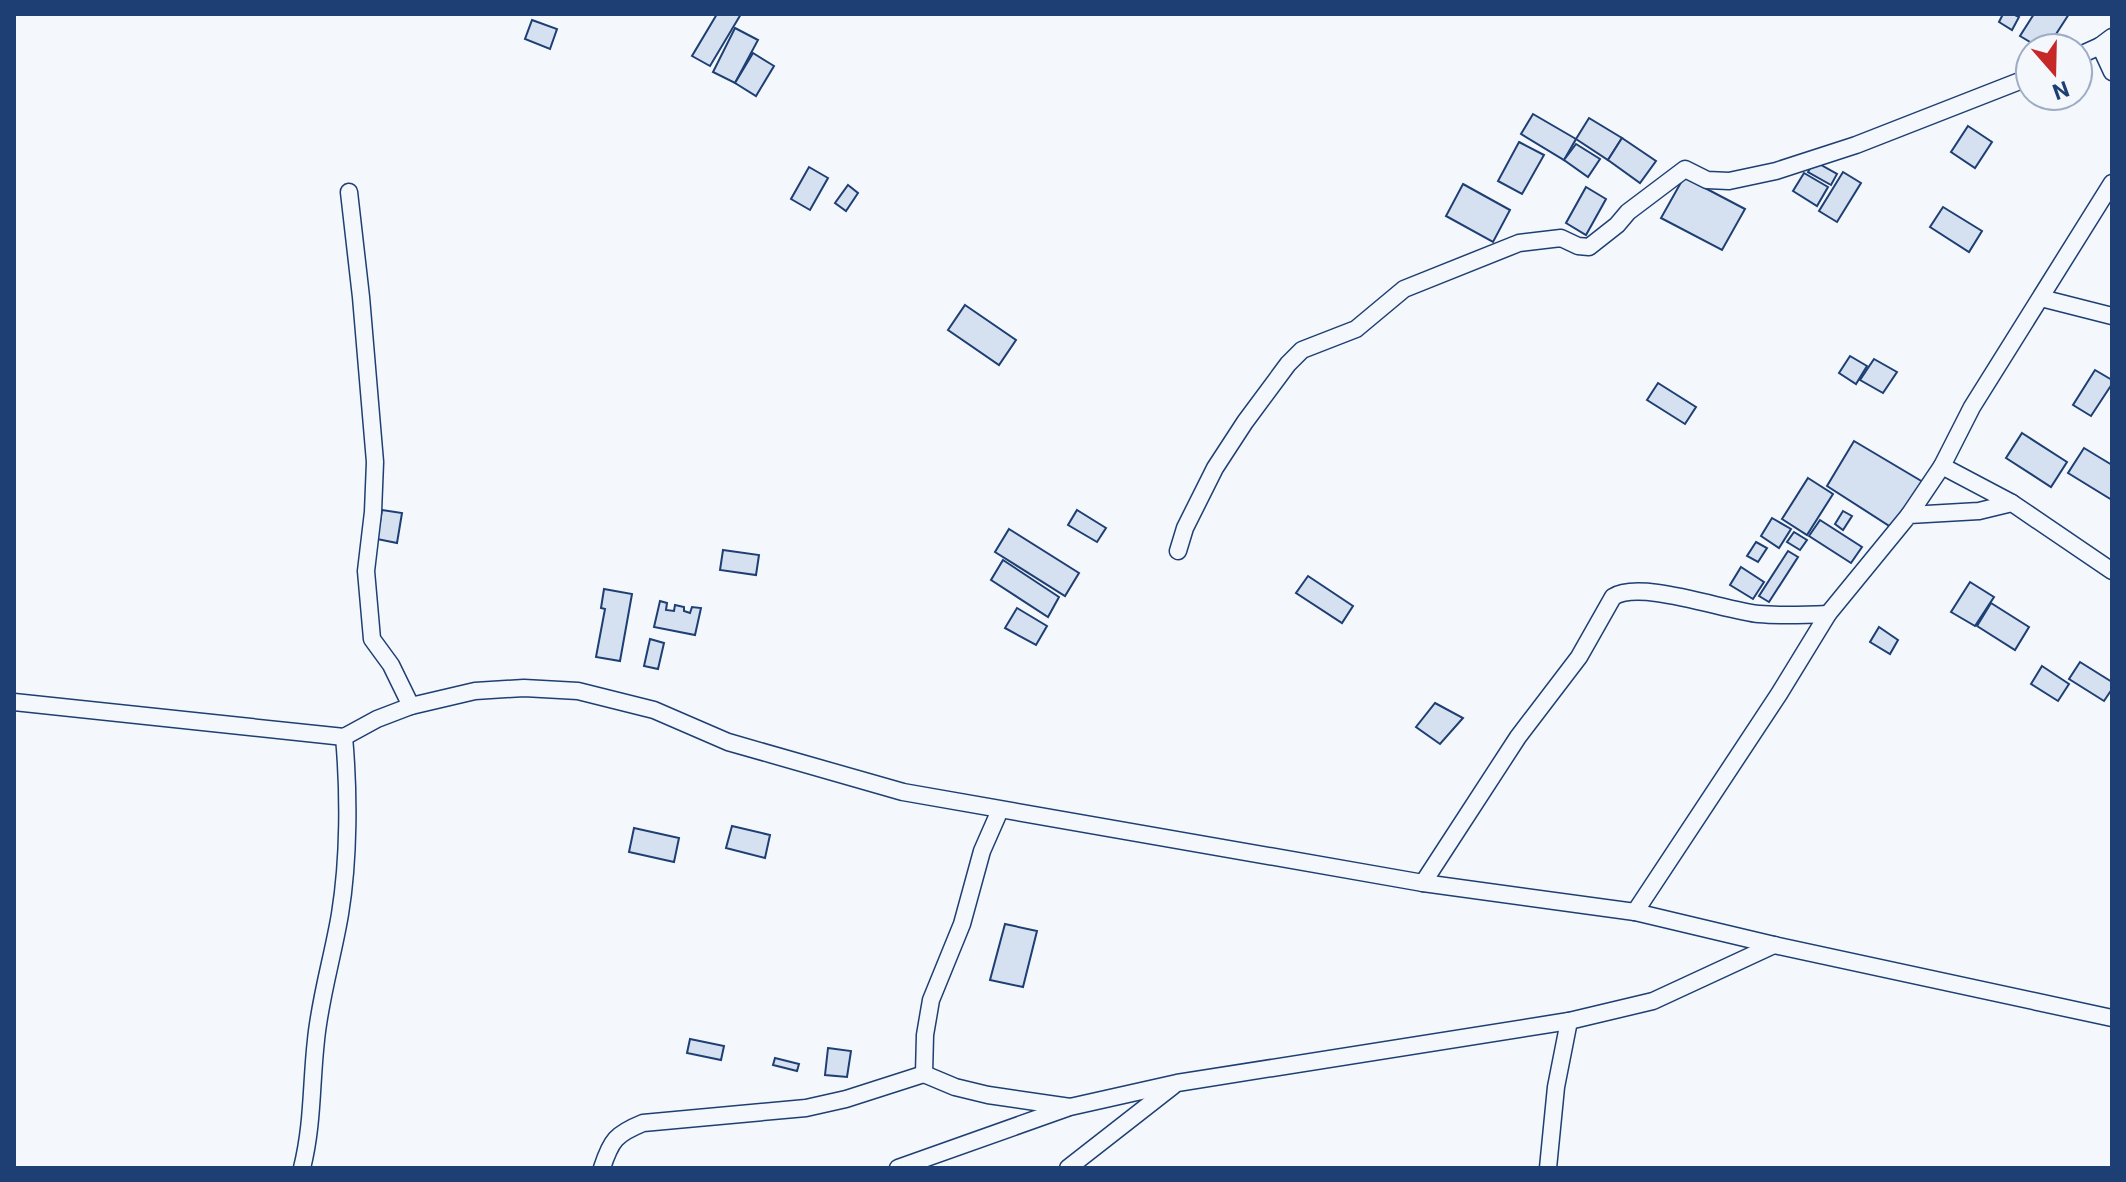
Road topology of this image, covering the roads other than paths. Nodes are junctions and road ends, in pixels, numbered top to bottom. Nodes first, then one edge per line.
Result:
1 (2106, 41) edge
2 (2112, 72) edge
3 (2014, 83) edge
4 (2112, 183) edge
5 (349, 192) dead end
6 (2041, 298) junction
7 (2112, 316) edge
8 (1942, 466) junction
9 (2012, 503) junction
10 (1909, 515) junction
11 (1178, 551) dead end
12 (2112, 571) edge
13 (1828, 614) junction
14 (14, 702) edge
15 (411, 706) junction
16 (344, 737) junction
17 (1000, 810) junction
18 (1423, 883) junction
19 (1635, 912) junction
20 (1774, 945) junction
21 (2112, 1018) edge
22 (1569, 1021) junction
23 (924, 1074) junction
24 (1177, 1083) junction
25 (1070, 1107) junction
26 (302, 1168) edge
27 (602, 1168) edge
28 (898, 1168) edge
29 (1068, 1168) edge
30 (1548, 1168) edge

1 - 2 street
3 - 11 street
4 - 6 street
5 - 15 street
6 - 7 street
6 - 8 street
8 - 9 street
8 - 10 street
9 - 10 street
9 - 12 street
10 - 13 street
13 - 18 street
13 - 19 street
14 - 16 street
15 - 16 street
15 - 17 street
16 - 26 street
17 - 18 street
17 - 23 street
18 - 19 street
19 - 20 street
20 - 21 street
20 - 22 street
22 - 24 street
22 - 30 street
23 - 25 street
23 - 27 street
24 - 25 street
24 - 29 street
25 - 28 street

